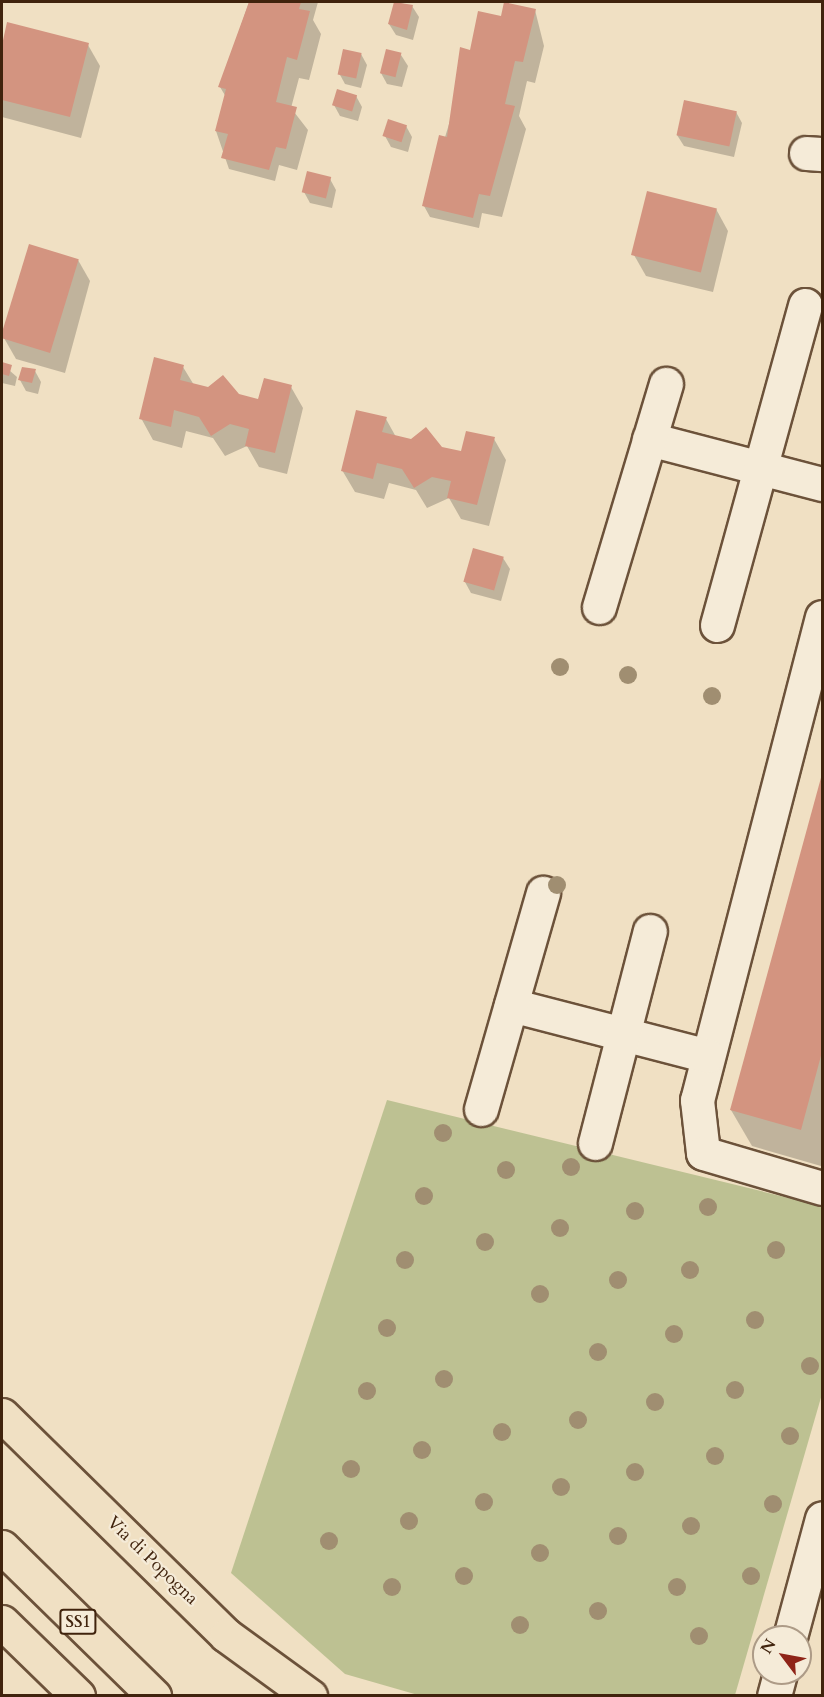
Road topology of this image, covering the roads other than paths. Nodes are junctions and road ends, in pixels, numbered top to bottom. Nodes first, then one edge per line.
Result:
1 (805, 305) dead end
2 (666, 384) dead end
3 (650, 439) junction
4 (760, 471) junction
5 (822, 484) edge
6 (599, 607) dead end
7 (822, 617) edge
8 (717, 625) dead end
9 (543, 893) dead end
10 (650, 931) dead end
11 (511, 1005) junction
12 (625, 1036) junction
13 (708, 1056) junction
14 (481, 1109) dead end
15 (595, 1143) dead end
16 (822, 1188) edge
17 (2, 1415) edge
18 (822, 1518) edge
19 (2, 1547) edge
20 (2, 1622) edge
21 (793, 1625) edge
22 (78, 1695) edge
23 (154, 1695) edge
24 (310, 1695) edge

1 - 4 street
2 - 3 street
3 - 4 street
3 - 6 street
4 - 5 street
4 - 8 street
7 - 13 street
9 - 11 street
10 - 12 street
11 - 12 street
11 - 14 street
12 - 13 street
12 - 15 street
13 - 16 street
17 - 24 main road, Via di Popogna
18 - 21 street
19 - 23 main road, SS1
20 - 22 main road

